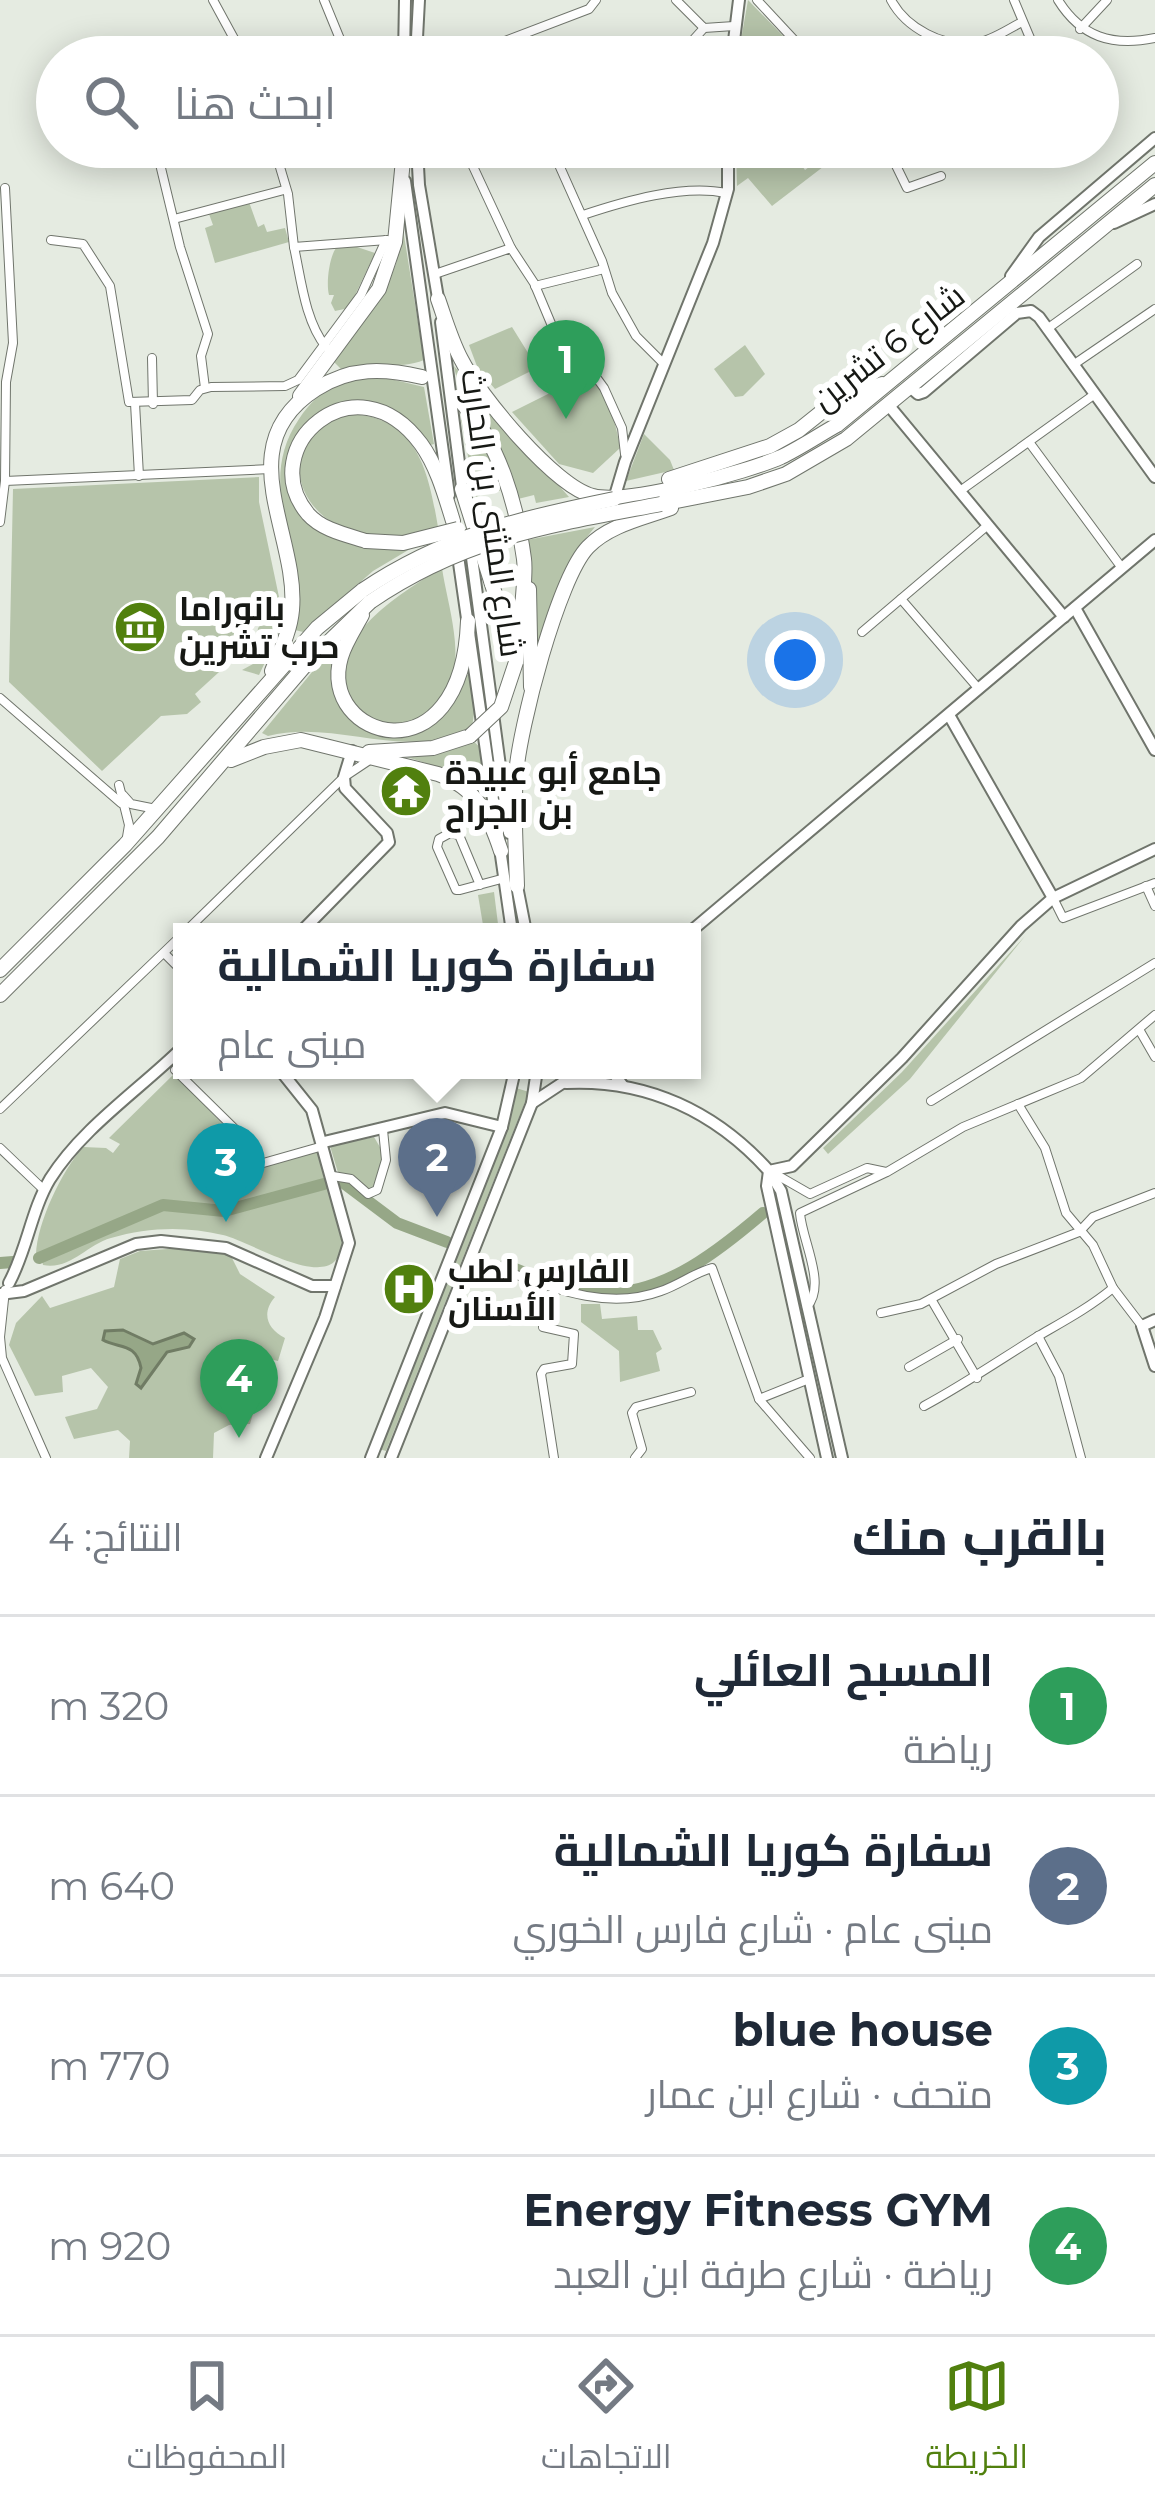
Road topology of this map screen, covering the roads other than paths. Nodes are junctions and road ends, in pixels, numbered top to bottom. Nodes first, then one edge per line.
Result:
1 (213, 0) edge
2 (324, 0) edge
3 (405, 0) edge
4 (419, 0) edge
5 (596, 0) edge
6 (676, 0) edge
7 (739, 0) edge
8 (757, 0) edge
9 (891, 0) edge
10 (1014, 0) edge
11 (1059, 0) edge
12 (1108, 0) edge
13 (1022, 22) junction
14 (734, 26) junction
15 (704, 28) junction
16 (1080, 29) junction
17 (233, 36) edge
18 (340, 36) edge
19 (404, 36) edge
20 (417, 36) edge
21 (517, 36) edge
22 (697, 36) edge
23 (733, 36) edge
24 (790, 36) edge
25 (934, 36) edge
26 (993, 36) edge
27 (1028, 36) edge
28 (1097, 36) edge
29 (1155, 38) edge
30 (1119, 41) edge
31 (1155, 138) edge
32 (1155, 163) edge
33 (161, 168) edge
34 (279, 168) edge
35 (400, 168) edge
36 (404, 168) edge
37 (418, 168) edge
38 (474, 168) edge
39 (561, 168) edge
40 (728, 168) edge
41 (898, 168) edge
42 (941, 176) dead end
43 (1155, 185) edge
44 (5, 188) dead end
45 (284, 190) junction
46 (727, 194) junction
47 (1155, 204) edge
48 (582, 215) junction
49 (174, 220) junction
50 (1100, 230) junction
51 (51, 240) dead end
52 (391, 241) junction
53 (294, 247) junction
54 (511, 248) junction
55 (1137, 264) dead end
56 (604, 269) junction
57 (435, 274) junction
58 (535, 286) junction
59 (995, 298) junction
60 (438, 299) junction
61 (1155, 309) edge
62 (1047, 328) junction
63 (326, 347) junction
64 (152, 358) dead end
65 (664, 364) junction
66 (1073, 365) junction
67 (422, 377) dead end
68 (206, 388) junction
69 (911, 388) junction
70 (1095, 394) junction
71 (135, 403) junction
72 (462, 403) dead end
73 (153, 404) junction
74 (890, 406) junction
75 (287, 414) junction
76 (1029, 442) junction
77 (625, 462) junction
78 (270, 469) junction
79 (139, 476) junction
80 (1155, 477) edge
81 (5, 481) junction
82 (462, 489) junction
83 (960, 491) junction
84 (699, 496) junction
85 (619, 498) junction
86 (546, 514) junction
87 (453, 521) junction
88 (0, 522) edge
89 (988, 525) junction
90 (1155, 540) edge
91 (526, 564) junction
92 (1122, 568) junction
93 (366, 596) junction
94 (901, 599) junction
95 (1075, 608) junction
96 (1064, 617) junction
97 (467, 621) junction
98 (862, 632) dead end
99 (516, 662) junction
100 (268, 682) junction
101 (980, 689) junction
102 (0, 698) edge
103 (531, 698) junction
104 (949, 715) junction
105 (330, 745) junction
106 (1155, 750) edge
107 (352, 751) junction
108 (373, 758) junction
109 (226, 762) junction
110 (344, 778) junction
111 (121, 802) junction
112 (157, 810) junction
113 (125, 844) junction
114 (1155, 849) edge
115 (501, 851) junction
116 (511, 882) junction
117 (480, 885) junction
118 (1151, 885) edge
119 (1053, 898) junction
120 (1155, 906) edge
121 (195, 923) edge
122 (310, 923) edge
123 (512, 923) edge
124 (523, 923) edge
125 (700, 923) edge
126 (173, 944) edge
127 (164, 953) junction
128 (173, 962) edge
129 (1155, 963) edge
130 (0, 970) edge
131 (0, 995) edge
132 (1155, 1015) edge
133 (1140, 1031) junction
134 (173, 1056) edge
135 (1155, 1057) edge
136 (184, 1079) edge
137 (288, 1079) edge
138 (513, 1079) edge
139 (536, 1079) edge
140 (571, 1079) edge
141 (617, 1079) edge
142 (566, 1083) junction
143 (623, 1086) junction
144 (931, 1101) dead end
145 (532, 1103) junction
146 (1018, 1103) junction
147 (0, 1109) edge
148 (502, 1127) junction
149 (383, 1130) junction
150 (324, 1144) junction
151 (0, 1148) edge
152 (770, 1171) junction
153 (887, 1172) junction
154 (333, 1176) junction
155 (44, 1190) junction
156 (1155, 1193) edge
157 (1079, 1232) junction
158 (25, 1251) junction
159 (470, 1259) junction
160 (340, 1271) junction
161 (308, 1284) junction
162 (29, 1286) junction
163 (335, 1286) junction
164 (1114, 1288) junction
165 (3, 1289) edge
166 (932, 1299) junction
167 (881, 1313) dead end
168 (804, 1315) junction
169 (4, 1316) junction
170 (325, 1318) junction
171 (1155, 1320) edge
172 (1142, 1326) junction
173 (543, 1328) dead end
174 (1038, 1336) junction
175 (958, 1339) junction
176 (1155, 1366) edge
177 (908, 1367) dead end
178 (977, 1378) junction
179 (809, 1379) junction
180 (692, 1392) dead end
181 (759, 1399) junction
182 (924, 1406) dead end
183 (46, 1458) edge
184 (266, 1458) edge
185 (371, 1458) edge
186 (391, 1458) edge
187 (554, 1458) edge
188 (635, 1458) edge
189 (810, 1458) edge
190 (826, 1458) edge
191 (842, 1458) edge
192 (1081, 1458) edge

1 - 17 street
2 - 18 street
3 - 19 main road
4 - 20 main road
5 - 21 street
6 - 15 street
7 - 14 main road
8 - 24 street
9 - 25 street
10 - 13 street
11 - 16 street
12 - 16 street
13 - 26 street
13 - 27 street
14 - 15 street
14 - 23 main road
15 - 22 street
16 - 28 street
29 - 30 street
31 - 59 main road
32 - 59 highway, شارع 6 تشرين
33 - 49 street
34 - 45 street
35 - 52 highway
36 - 87 main road
37 - 57 main road, شارع المثنى بن الحارث
38 - 54 street
39 - 48 street
40 - 46 main road
41 - 42 street
43 - 50 highway, شارع 6 تشرين
44 - 81 street
45 - 49 street
45 - 53 street
46 - 48 street
46 - 65 main road
47 - 50 main road
48 - 56 street
49 - 68 street
50 - 69 highway, شارع 6 تشرين
51 - 71 street
52 - 53 street
52 - 63 street
52 - 75 highway
53 - 63 street
54 - 57 street
54 - 58 street
55 - 62 street
56 - 58 street
56 - 65 street
57 - 60 main road, شارع المثنى بن الحارث
58 - 77 street
59 - 85 highway, شارع 6 تشرين
60 - 82 main road, شارع المثنى بن الحارث
60 - 85 highway
61 - 66 street
62 - 66 main road
62 - 69 main road
63 - 68 street
64 - 73 street
65 - 77 main road
66 - 70 main road
67 - 75 highway
68 - 73 street
69 - 74 highway, شارع 6 تشرين
70 - 76 street
70 - 80 main road
71 - 73 street
71 - 79 street
72 - 91 highway
74 - 83 main road
74 - 84 highway, شارع 6 تشرين
75 - 78 highway
76 - 83 street
76 - 92 street
77 - 85 main road
78 - 79 street
78 - 100 highway
79 - 81 street
81 - 88 street
82 - 99 highway
82 - 116 main road, شارع المثنى بن الحارث
83 - 89 main road
84 - 93 highway, شارع 6 تشرين, bridge
84 - 103 highway
85 - 86 highway, شارع 6 تشرين, bridge
86 - 87 highway, bridge
86 - 93 highway, bridge
87 - 97 main road
89 - 94 street
89 - 96 main road
90 - 92 main road
91 - 99 highway
91 - 103 highway
92 - 95 main road
93 - 97 highway
93 - 100 highway
93 - 109 highway
94 - 98 street
94 - 101 street
95 - 96 main road
95 - 106 main road
96 - 101 main road
97 - 115 main road
99 - 107 highway, bridge
100 - 112 highway
101 - 104 main road
102 - 111 street
103 - 116 highway
104 - 119 main road
104 - 125 main road
105 - 107 highway
105 - 109 highway
105 - 110 street
107 - 108 highway
107 - 110 main road
108 - 110 street
108 - 115 highway
109 - 131 highway
110 - 121 street
110 - 122 main road
111 - 112 street
111 - 113 street
112 - 113 highway
113 - 130 highway
114 - 119 main road
115 - 116 main road
116 - 117 street
116 - 123 main road
116 - 124 main road
117 - 117 street
118 - 119 street
118 - 120 street
119 - 152 main road
126 - 127 street
127 - 128 street
127 - 147 street
129 - 144 street
132 - 133 street
133 - 135 street
133 - 146 street
134 - 155 main road
136 - 150 street
137 - 150 main road
138 - 148 main road
139 - 145 main road
140 - 142 main road
141 - 143 main road
142 - 143 main road
142 - 145 main road
143 - 152 main road
145 - 159 main road
146 - 153 street
146 - 157 street
148 - 149 main road
148 - 185 main road
149 - 150 main road
149 - 154 street
150 - 154 main road
151 - 155 street
152 - 153 street
152 - 168 main road
153 - 168 street
154 - 160 main road
155 - 158 main road
156 - 157 street
157 - 164 street
157 - 166 street
158 - 162 main road
158 - 165 main road
159 - 181 street
159 - 186 main road
160 - 161 main road
160 - 163 main road
161 - 162 main road
161 - 163 main road
161 - 170 main road
162 - 165 main road
162 - 169 street
163 - 170 main road
164 - 172 street
164 - 174 street
165 - 169 street
166 - 167 street
166 - 175 street
168 - 179 main road
168 - 191 main road
169 - 183 street
170 - 184 main road
171 - 172 main road
172 - 176 main road
173 - 187 street
174 - 178 street
174 - 192 street
175 - 177 street
175 - 178 street
178 - 182 street
179 - 181 street
179 - 190 main road
180 - 188 street
181 - 189 street

